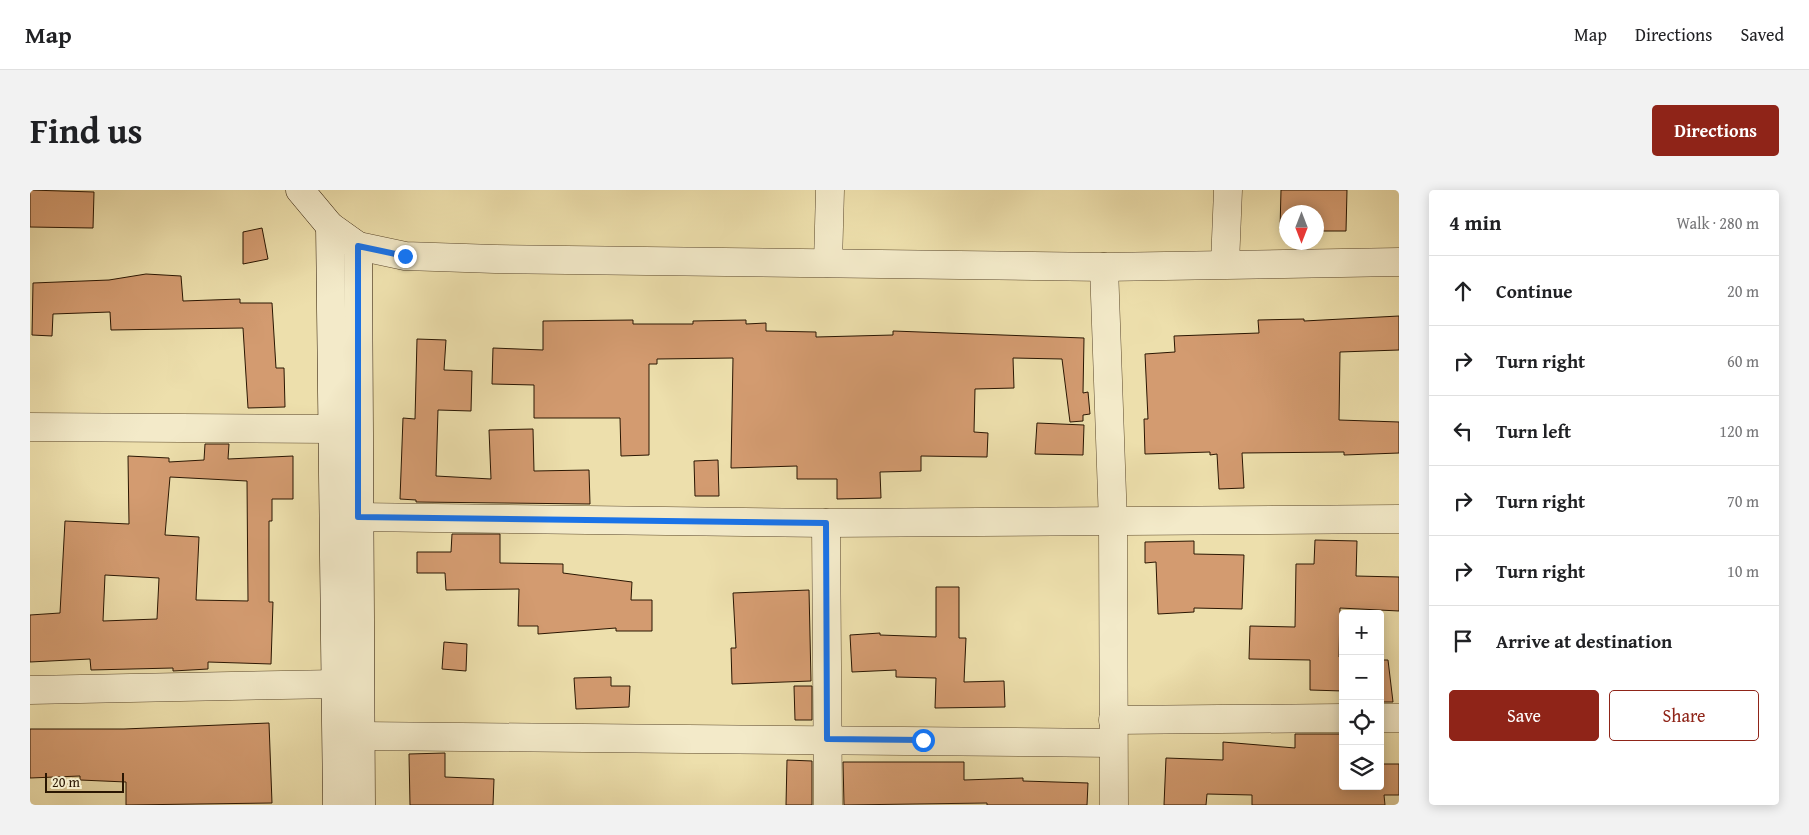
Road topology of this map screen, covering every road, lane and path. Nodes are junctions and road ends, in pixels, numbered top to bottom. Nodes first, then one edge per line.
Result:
1 (830, 190) edge
2 (1228, 190) edge
3 (308, 194) edge
4 (330, 226) junction
5 (358, 246) junction
6 (1399, 262) edge
7 (828, 263) junction
8 (1225, 264) junction
9 (1104, 266) junction
10 (30, 426) edge
11 (332, 429) junction
12 (358, 517) junction
13 (1399, 520) edge
14 (826, 523) junction
15 (1112, 523) junction
16 (337, 684) junction
17 (30, 690) edge
18 (1339, 718) edge
19 (1384, 718) edge
20 (1399, 718) edge
21 (1113, 732) junction
22 (361, 736) junction
23 (827, 739) junction
24 (337, 805) edge
25 (361, 805) edge
26 (828, 805) edge
27 (1114, 805) edge

1 - 7 street
2 - 8 street
3 - 4 street
4 - 5 street
4 - 11 street
5 - 7 street
5 - 12 street
6 - 8 street
7 - 9 street
8 - 9 street
9 - 15 street
10 - 11 street
11 - 16 street
12 - 14 street
12 - 22 street
13 - 15 street
14 - 15 street
14 - 23 street
15 - 21 street
16 - 17 street
16 - 24 street
18 - 21 street
19 - 20 street
21 - 23 street
21 - 27 street
22 - 23 street
22 - 25 street
23 - 26 street

